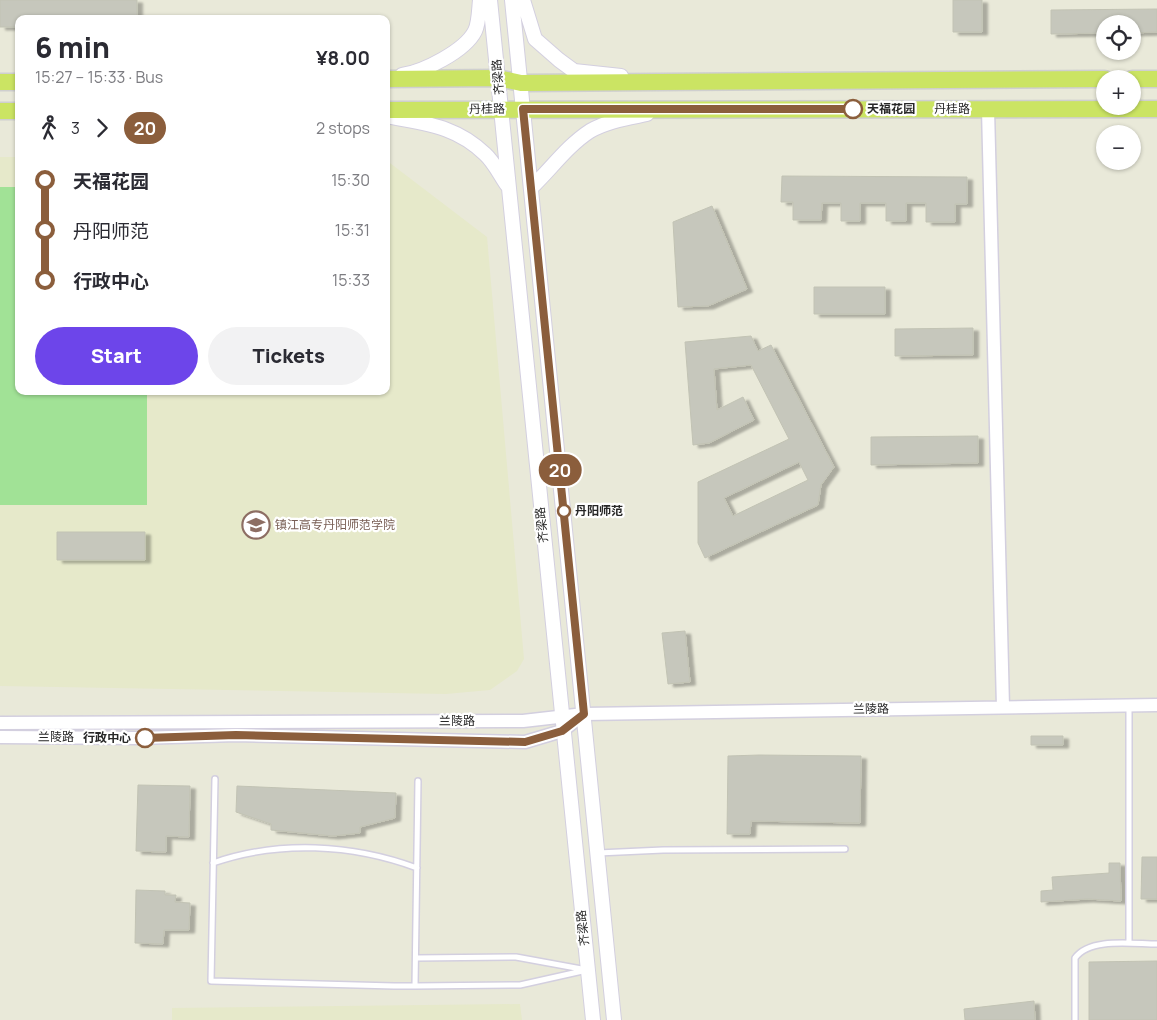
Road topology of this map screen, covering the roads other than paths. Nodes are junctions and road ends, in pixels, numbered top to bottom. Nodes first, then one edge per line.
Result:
1 (480, 0) edge
2 (490, 0) edge
3 (512, 0) edge
4 (523, 0) edge
5 (390, 77) edge
6 (390, 78) edge
7 (498, 78) junction
8 (1096, 79) edge
9 (1141, 79) edge
10 (1157, 79) edge
11 (666, 81) junction
12 (0, 82) edge
13 (15, 82) edge
14 (521, 83) junction
15 (500, 109) junction
16 (523, 109) junction
17 (668, 109) junction
18 (988, 109) junction
19 (1157, 109) edge
20 (390, 110) edge
21 (0, 111) edge
22 (15, 111) edge
23 (390, 117) edge
24 (508, 187) junction
25 (531, 188) junction
26 (1157, 704) edge
27 (1129, 705) junction
28 (1002, 707) junction
29 (584, 714) junction
30 (562, 717) junction
31 (0, 723) edge
32 (562, 731) junction
33 (0, 737) edge
34 (215, 779) dead end
35 (418, 782) dead end
36 (845, 849) dead end
37 (598, 853) junction
38 (213, 863) junction
39 (417, 868) junction
40 (1129, 944) junction
41 (1157, 944) edge
42 (416, 958) junction
43 (588, 970) junction
44 (415, 986) junction
45 (593, 1020) edge
46 (614, 1020) edge
47 (1075, 1020) edge

1 - 5 main road
2 - 7 main road, 齐梁路
3 - 14 main road, 齐梁路
4 - 11 main road
6 - 7 main road
7 - 14 main road
7 - 15 main road, 齐梁路
8 - 11 main road
9 - 10 main road
11 - 14 main road
12 - 13 main road
14 - 16 main road, 齐梁路
15 - 16 main road, 丹桂路
15 - 20 main road, 丹桂路
15 - 24 main road, 齐梁路
16 - 17 main road, 丹桂路
16 - 25 main road, 齐梁路
17 - 18 main road, 丹桂路
17 - 25 main road
18 - 19 main road, 丹桂路
18 - 28 street
21 - 22 main road
23 - 24 main road
24 - 30 main road, 齐梁路
25 - 29 main road, 齐梁路
26 - 27 street, 兰陵路
27 - 28 street, 兰陵路
27 - 40 lane
28 - 29 street, 兰陵路
29 - 30 street, 兰陵路
29 - 32 street, 兰陵路
29 - 37 main road, 齐梁路
30 - 31 street, 兰陵路
30 - 32 main road, 齐梁路
32 - 33 street, 兰陵路
32 - 43 main road, 齐梁路
34 - 38 lane
35 - 39 lane
36 - 37 lane
37 - 46 main road, 齐梁路
38 - 39 lane
38 - 44 lane
39 - 42 lane
40 - 41 lane
40 - 47 lane
42 - 43 lane
42 - 44 lane
43 - 44 lane
43 - 45 main road, 齐梁路

